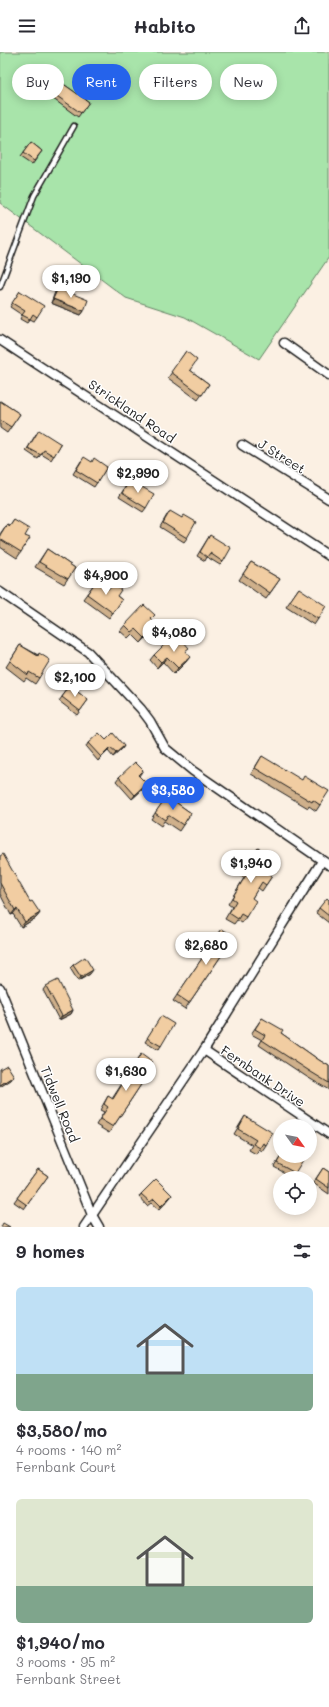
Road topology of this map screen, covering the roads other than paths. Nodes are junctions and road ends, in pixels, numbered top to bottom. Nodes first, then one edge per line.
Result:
1 (74, 126) dead end
2 (0, 287) edge
3 (0, 340) edge
4 (284, 343) dead end
5 (329, 376) edge
6 (242, 445) dead end
7 (329, 499) edge
8 (329, 556) edge
9 (0, 592) edge
10 (326, 863) edge
11 (0, 988) edge
12 (204, 1050) junction
13 (329, 1134) edge
14 (92, 1215) junction
15 (84, 1227) edge
16 (99, 1227) edge

1 - 2 lane
3 - 8 street, Strickland Road
4 - 5 street
6 - 7 street, J Street
9 - 10 street
10 - 12 street
11 - 14 street, Tidwell Road
12 - 13 street, Fernbank Drive
12 - 14 street
14 - 15 street
14 - 16 street, Tidwell Road

